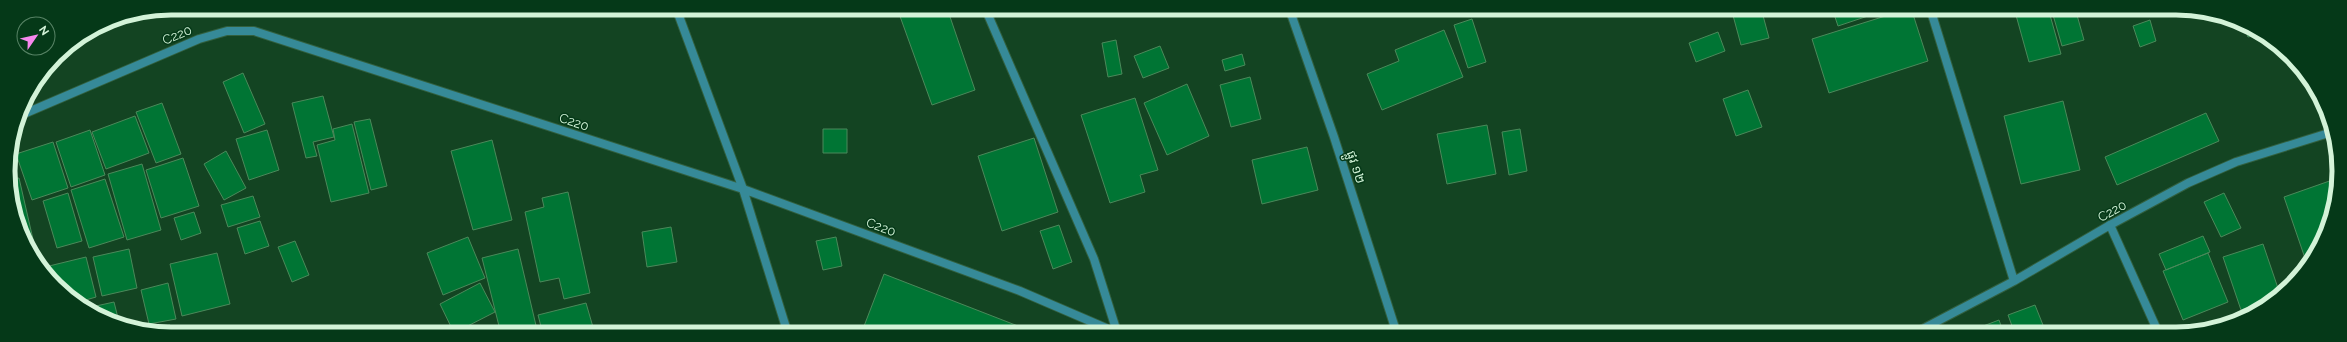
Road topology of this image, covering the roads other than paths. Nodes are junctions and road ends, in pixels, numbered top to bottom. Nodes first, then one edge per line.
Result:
1 (679, 15) edge
2 (988, 15) edge
3 (1291, 15) edge
4 (1932, 15) edge
5 (26, 113) edge
6 (2327, 133) edge
7 (743, 189) junction
8 (2110, 225) junction
9 (2014, 281) junction
10 (786, 327) edge
11 (1104, 327) edge
12 (1116, 327) edge
13 (1394, 327) edge
14 (1926, 327) edge
15 (2156, 327) edge

1 - 7 street
2 - 12 street
3 - 13 street, ផ្លូវ ១២
4 - 9 street
5 - 7 street, C220
6 - 8 street, C220
7 - 10 street
7 - 11 street, C220
8 - 9 street, C220
8 - 15 street
9 - 14 street, C220

